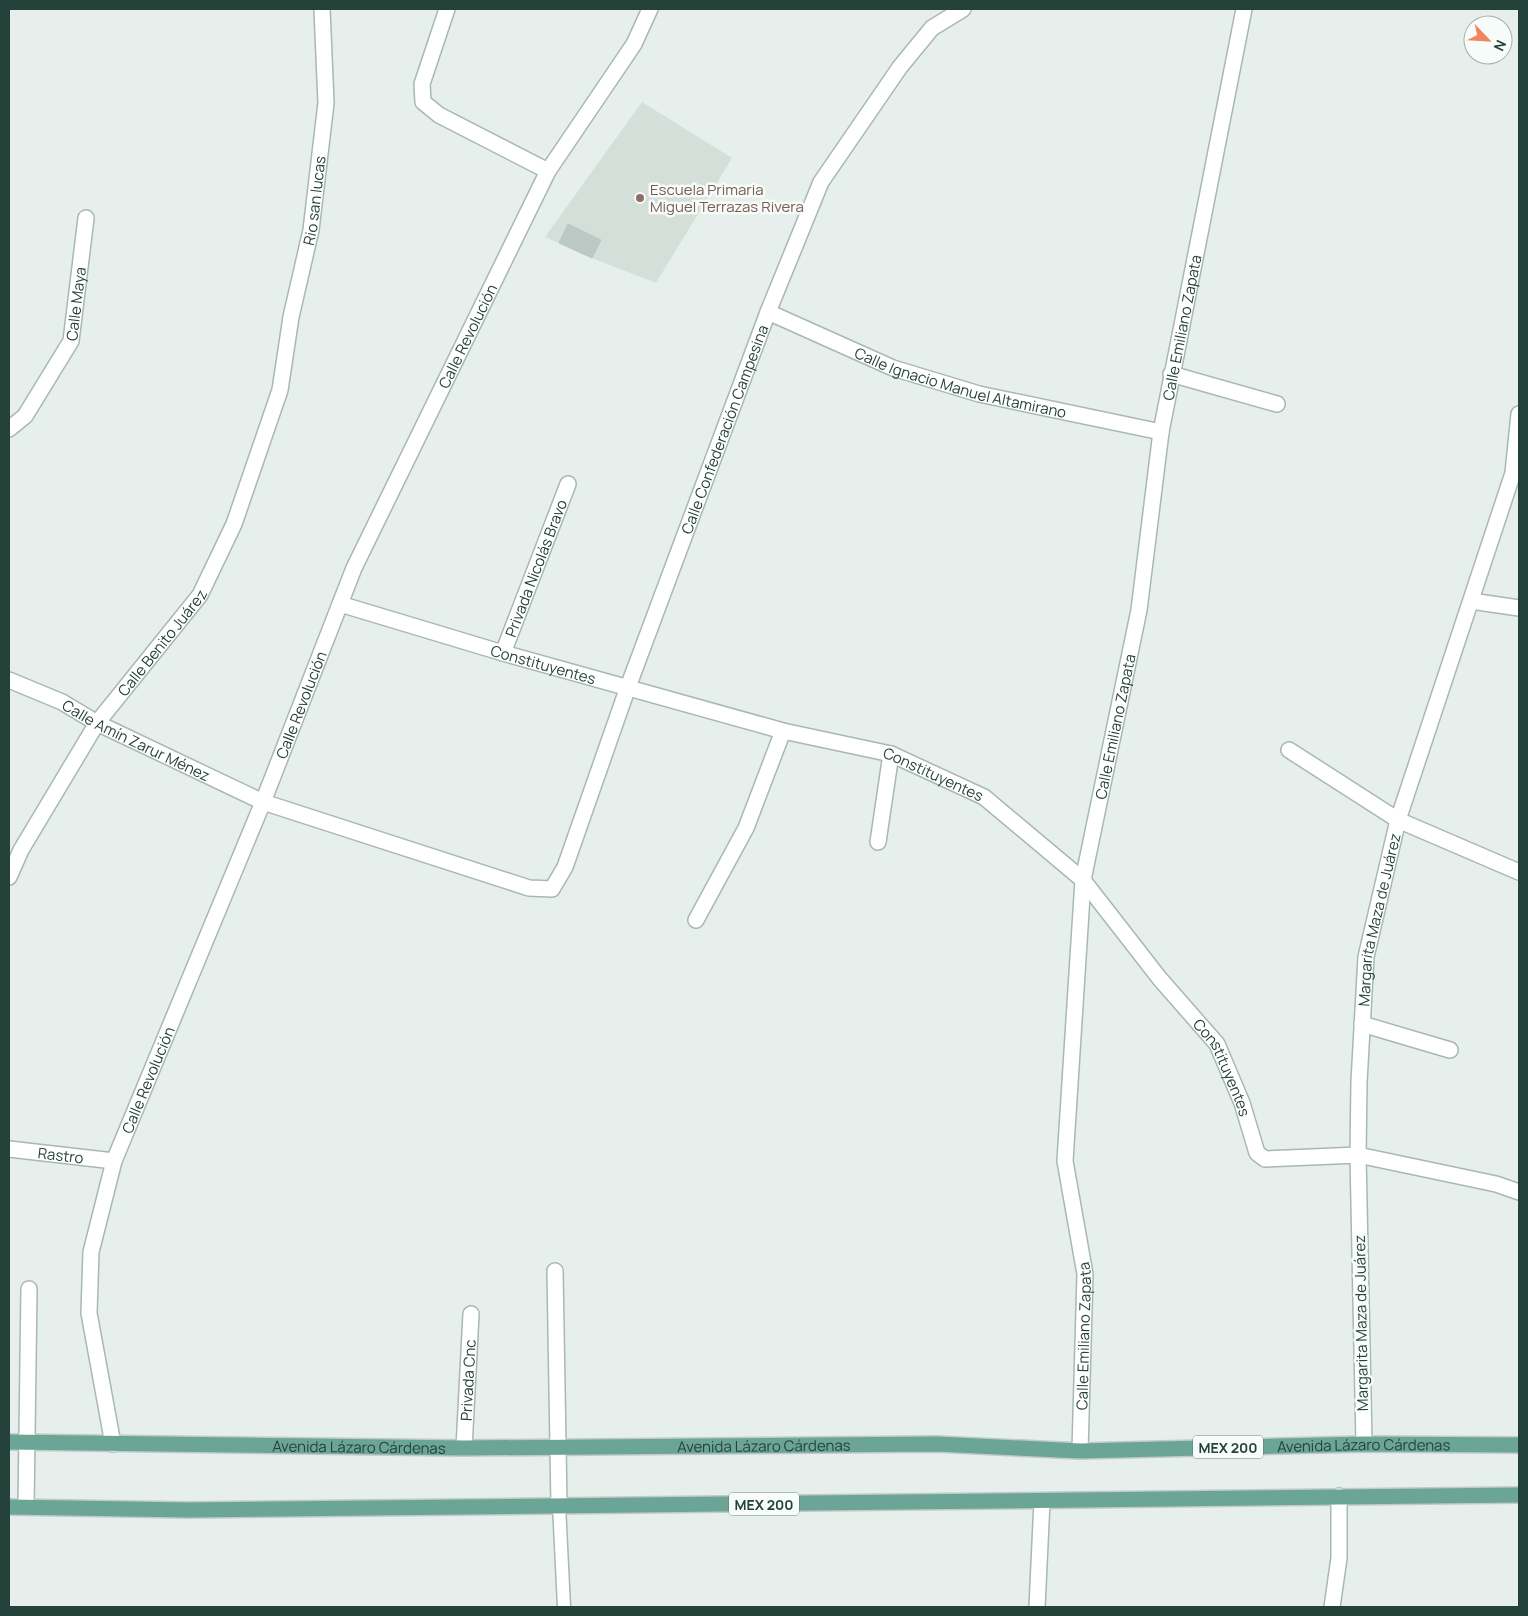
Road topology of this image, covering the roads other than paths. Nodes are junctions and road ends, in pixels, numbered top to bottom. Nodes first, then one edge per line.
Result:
1 (322, 9) edge
2 (447, 9) edge
3 (650, 9) edge
4 (963, 9) edge
5 (1244, 9) edge
6 (548, 171) junction
7 (86, 218) dead end
8 (768, 312) junction
9 (1171, 374) junction
10 (280, 390) joint
11 (1277, 404) dead end
12 (1519, 414) edge
13 (9, 429) edge
14 (1160, 432) junction
15 (1516, 472) edge
16 (568, 484) dead end
17 (1471, 601) junction
18 (340, 604) junction
19 (1519, 608) edge
20 (503, 653) junction
21 (9, 680) edge
22 (628, 687) junction
23 (97, 723) junction
24 (783, 731) junction
25 (1289, 750) dead end
26 (891, 754) junction
27 (263, 802) junction
28 (1398, 820) junction
29 (878, 842) dead end
30 (1519, 872) edge
31 (9, 878) edge
32 (1083, 880) junction
33 (552, 889) joint
34 (696, 920) dead end
35 (1362, 1024) junction
36 (1450, 1050) dead end
37 (9, 1149) edge
38 (1358, 1155) junction
39 (114, 1161) junction
40 (1519, 1192) edge
41 (555, 1271) dead end
42 (28, 1289) dead end
43 (471, 1314) dead end
44 (9, 1442) edge
45 (26, 1442) junction
46 (113, 1444) junction
47 (1364, 1444) junction
48 (1519, 1445) edge
49 (557, 1447) junction
50 (464, 1448) junction
51 (1080, 1451) junction
52 (1519, 1495) edge
53 (1339, 1496) junction
54 (1042, 1501) junction
55 (559, 1505) junction
56 (9, 1507) edge
57 (26, 1507) junction
58 (564, 1607) edge
59 (1037, 1607) edge
60 (1332, 1607) edge

1 - 10 street, Rio san lucas
2 - 6 street
3 - 6 street, Calle Revolución
4 - 8 street, Calle Confederación Campesina
5 - 9 street, Calle Emiliano Zapata
6 - 18 street, Calle Revolución
7 - 13 street, Calle Maya
8 - 14 street, Calle Ignacio Manuel Altamirano
8 - 22 street, Calle Confederación Campesina
9 - 11 street
9 - 14 street, Calle Emiliano Zapata
10 - 23 street, Calle Benito Juárez
12 - 15 street, Margarita Maza de Juárez
14 - 32 street, Calle Emiliano Zapata
15 - 17 street, Margarita Maza de Juárez
16 - 20 street, Privada Nicolás Bravo
17 - 19 street
17 - 28 street, Margarita Maza de Juárez
18 - 20 street, Constituyentes
18 - 27 street, Calle Revolución
20 - 22 street, Constituyentes
21 - 23 street, Calle Amín Zarur Ménez
22 - 24 street, Constituyentes
22 - 33 street, Calle Confederación Campesina
23 - 27 street, Calle Amín Zarur Ménez
23 - 31 street, Calle Benito Juárez
24 - 26 street, Constituyentes
24 - 34 street
25 - 28 street
26 - 29 street
26 - 32 street, Constituyentes
27 - 33 street, Calle Amín Zarur Ménez
27 - 39 street, Calle Revolución
28 - 30 street
28 - 35 street, Margarita Maza de Juárez
32 - 38 street, Constituyentes
32 - 51 street, Calle Emiliano Zapata
35 - 36 street
35 - 38 street, Margarita Maza de Juárez
37 - 39 street, Rastro
38 - 40 street, Constituyentes
38 - 47 street, Margarita Maza de Juárez
39 - 46 street, Calle Revolución
41 - 49 street
42 - 45 street
43 - 50 street, Privada Cnc
44 - 45 main road, Avenida Lázaro Cárdenas / MEX 200
45 - 46 main road, Avenida Lázaro Cárdenas / MEX 200
45 - 57 street
46 - 50 main road, Avenida Lázaro Cárdenas / MEX 200
47 - 48 main road, Avenida Lázaro Cárdenas / MEX 200
47 - 51 main road, Avenida Lázaro Cárdenas / MEX 200
49 - 50 main road, Avenida Lázaro Cárdenas / MEX 200
49 - 51 main road, Avenida Lázaro Cárdenas / MEX 200
49 - 55 street
52 - 53 main road, MEX 200
53 - 54 main road, MEX 200
53 - 60 street
54 - 55 main road, MEX 200
54 - 59 street
55 - 57 main road, MEX 200
55 - 58 lane
56 - 57 main road, MEX 200

